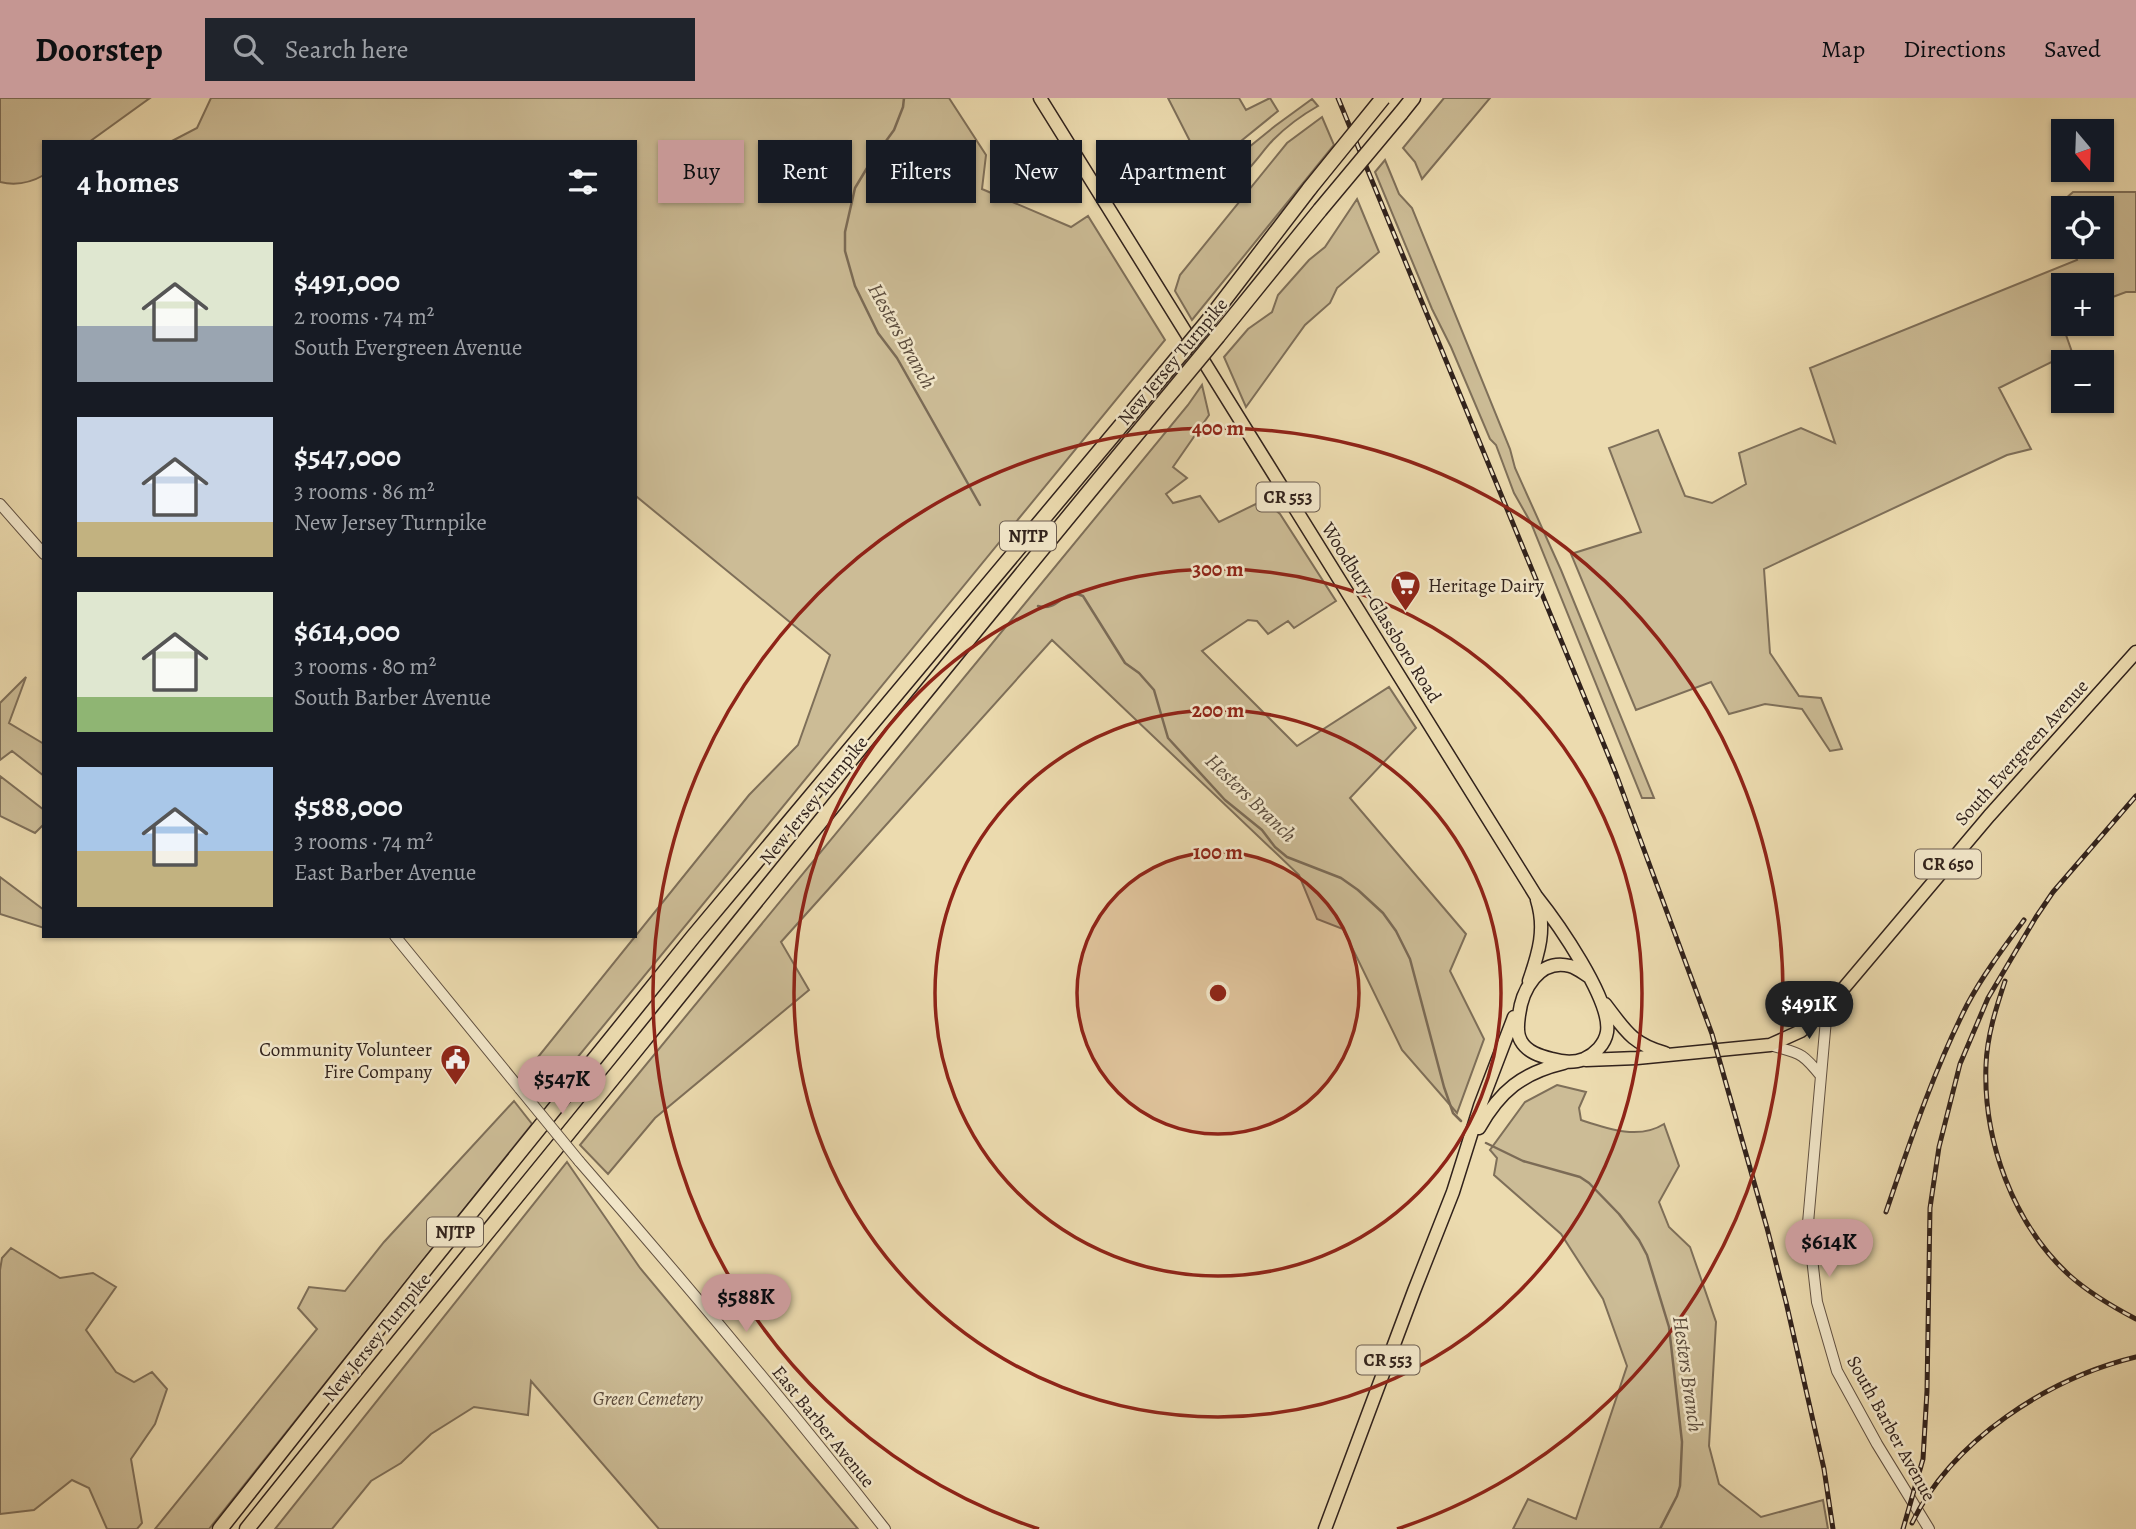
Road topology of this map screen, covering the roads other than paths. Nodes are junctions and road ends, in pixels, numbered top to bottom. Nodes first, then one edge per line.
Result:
1 (1040, 98) edge
2 (1383, 98) edge
3 (1413, 98) edge
4 (0, 504) edge
5 (42, 552) edge
6 (2136, 652) edge
7 (1536, 896) junction
8 (397, 938) edge
9 (1588, 976) junction
10 (1526, 990) junction
11 (1598, 996) junction
12 (1521, 1004) junction
13 (1827, 1008) junction
14 (1770, 1045) junction
15 (1672, 1055) junction
16 (1576, 1061) junction
17 (1821, 1076) junction
18 (1468, 1147) junction
19 (220, 1529) edge
20 (247, 1529) edge
21 (885, 1529) edge
22 (1325, 1529) edge
23 (1929, 1529) edge

1 - 7 main road, Woodbury-Glassboro Road / CR 553
2 - 19 highway, New Jersey Turnpike / NJTP, bridge
3 - 20 highway, New Jersey Turnpike / NJTP, bridge
4 - 5 street
6 - 13 main road, South Evergreen Avenue / CR 650
7 - 9 main road, Woodbury-Glassboro Road / CR 553
7 - 10 main road, Woodbury-Glassboro Road / CR 553
8 - 21 street, East Barber Avenue, bridge
9 - 10 main road
9 - 11 main road
10 - 12 main road
11 - 15 main road, South Evergreen Avenue / CR 650
11 - 16 main road
12 - 16 main road
12 - 18 main road, South Evergreen Avenue / CR 553
13 - 14 main road, South Evergreen Avenue / CR 650
13 - 17 street, South Barber Avenue
14 - 15 main road, South Evergreen Avenue / CR 650
14 - 17 street
15 - 16 main road, South Evergreen Avenue / CR 650
16 - 18 main road, South Evergreen Avenue / CR 553
17 - 23 street, South Barber Avenue
18 - 22 main road, South Evergreen Avenue / CR 553

